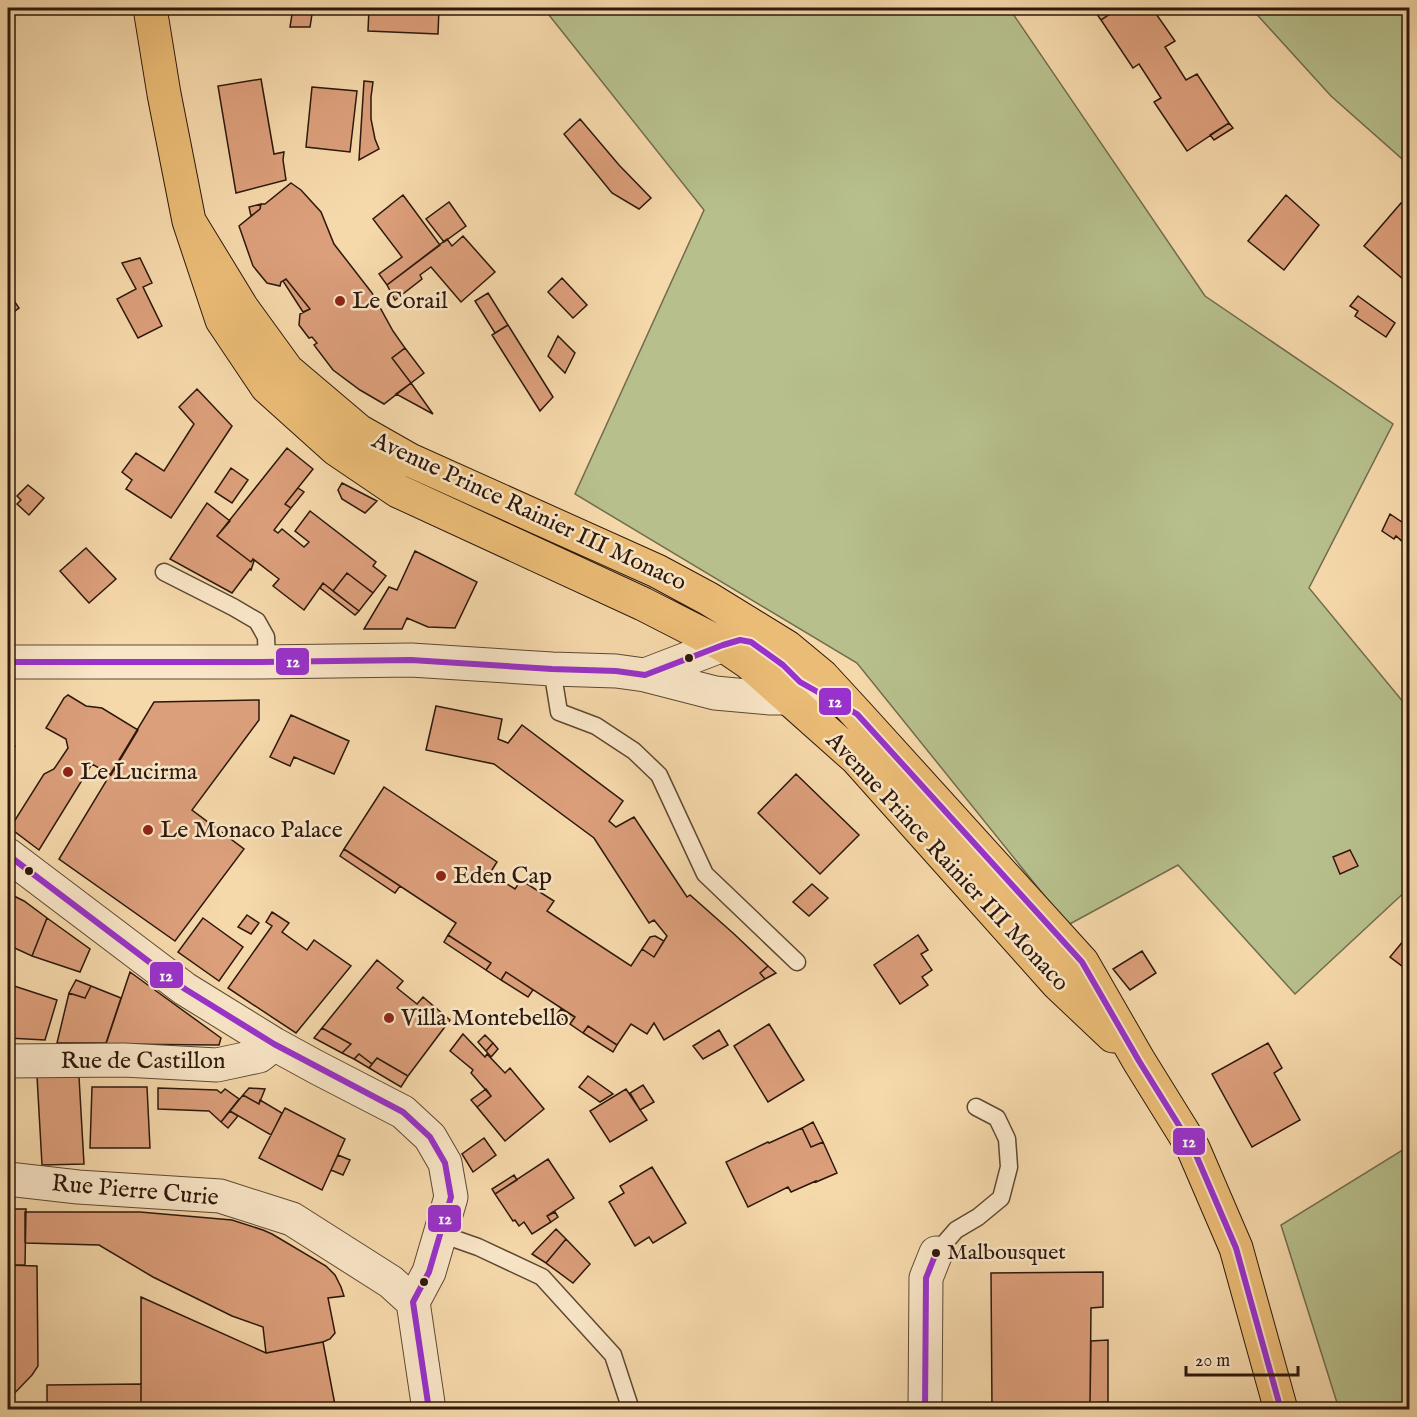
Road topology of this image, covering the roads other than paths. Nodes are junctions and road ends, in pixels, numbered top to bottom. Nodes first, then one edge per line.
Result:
1 (150, 8) edge
2 (360, 448) junction
3 (164, 572) dead end
4 (709, 599) junction
5 (737, 649) junction
6 (8, 662) edge
7 (267, 662) junction
8 (552, 669) junction
9 (645, 675) junction
10 (715, 693) junction
11 (789, 698) junction
12 (857, 714) junction
13 (8, 855) edge
14 (797, 962) dead end
15 (274, 1044) junction
16 (8, 1061) edge
17 (1139, 1061) junction
18 (976, 1107) dead end
19 (8, 1179) edge
20 (441, 1234) junction
21 (936, 1252) joint
22 (413, 1302) junction
23 (429, 1410) edge
24 (632, 1410) edge
25 (925, 1410) edge
26 (1281, 1410) edge

1 - 2 main road, Avenue Prince Rainier III Monaco
2 - 4 main road, Avenue Prince Rainier III Monaco
2 - 5 main road, Avenue Prince Rainier III Monaco
3 - 7 lane
4 - 5 main road
4 - 12 main road, Avenue Prince Rainier III Monaco
5 - 9 street
5 - 10 street
5 - 11 main road, Avenue Prince Rainier III Monaco
5 - 12 street, Avenue Prince Rainier III Monaco
6 - 7 street
7 - 8 street
8 - 9 street
8 - 14 lane
9 - 10 street
10 - 11 street
11 - 17 main road, Avenue Prince Rainier III Monaco
12 - 17 main road, Avenue Prince Rainier III Monaco
13 - 15 street
15 - 16 street, Rue de Castillon
15 - 20 street
17 - 26 main road, Avenue Prince Rainier III Monaco
18 - 21 lane
19 - 22 street, Rue Pierre Curie
20 - 22 street
20 - 24 lane
21 - 25 street
22 - 23 street

